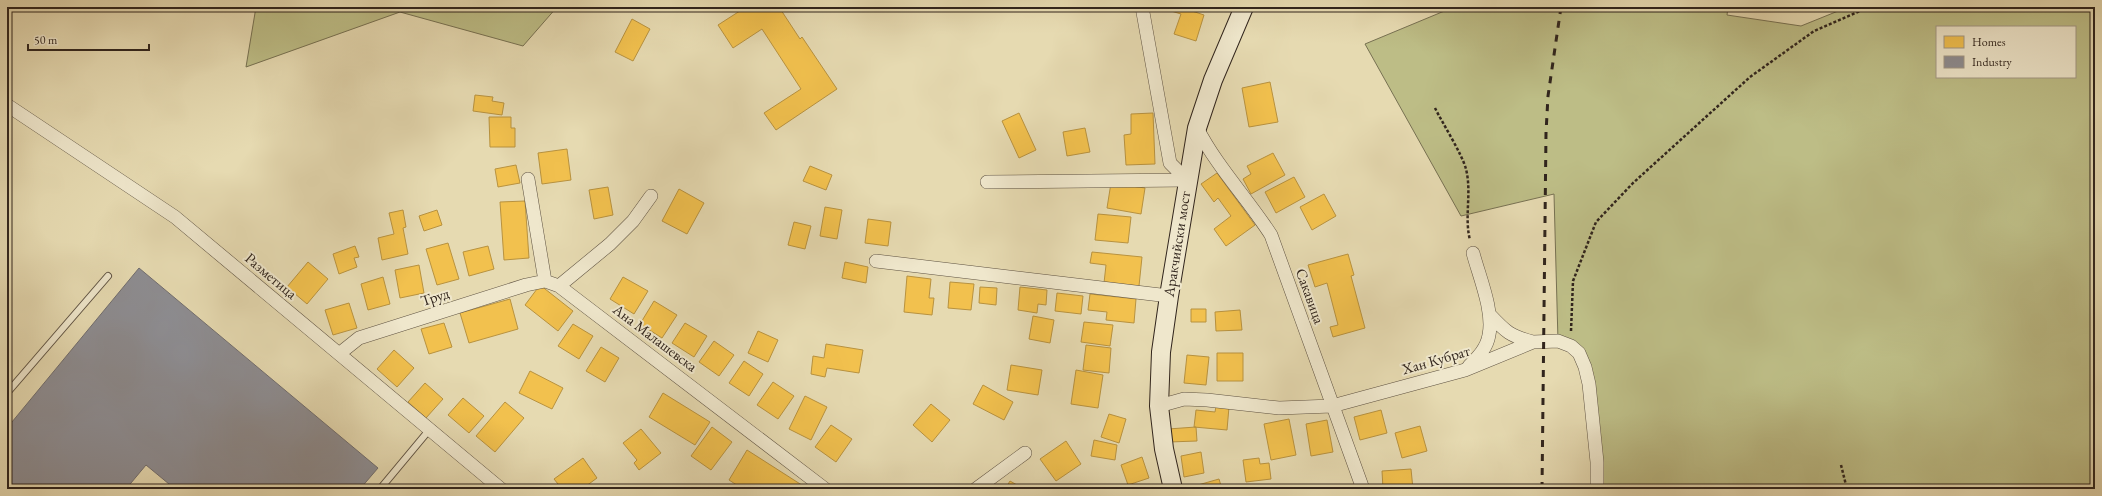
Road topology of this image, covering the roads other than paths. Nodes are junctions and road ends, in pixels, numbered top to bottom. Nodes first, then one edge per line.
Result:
1 (1142, 7) edge
2 (1244, 7) edge
3 (7, 104) edge
4 (1197, 128) junction
5 (528, 179) dead end
6 (1187, 180) junction
7 (987, 182) dead end
8 (651, 196) dead end
9 (1473, 253) road end
10 (876, 261) dead end
11 (108, 276) dead end
12 (545, 281) junction
13 (559, 286) junction
14 (1169, 296) junction
15 (1490, 315) junction
16 (1533, 342) junction
17 (339, 354) junction
18 (1465, 370) junction
19 (7, 393) edge
20 (1159, 406) junction
21 (1332, 406) junction
22 (430, 429) junction
23 (1025, 453) dead end
24 (380, 489) edge
25 (501, 489) edge
26 (825, 489) edge
27 (976, 489) edge
28 (1173, 489) edge
29 (1364, 489) edge
30 (1597, 489) edge

1 - 6 street
2 - 4 main road, Аракчийски мост
3 - 17 street, Разметица
4 - 6 main road, Аракчийски мост
4 - 21 street, Сакавица
5 - 12 street
6 - 7 street
6 - 14 main road, Аракчийски мост
8 - 13 street
9 - 15 street
10 - 14 street
11 - 19 lane
12 - 13 street, Ана Малашевска
12 - 17 street, Труд
13 - 26 street, Ана Малашевска
14 - 20 main road, Аракчийски мост
15 - 16 street
15 - 18 street
16 - 18 street, Хан Кубрат
16 - 30 street, Хан Кубрат
17 - 22 street, Разметица
18 - 21 street, Хан Кубрат
20 - 21 street, Хан Кубрат
20 - 28 main road, Аракчийски мост
21 - 29 street, Сакавица
22 - 24 lane
22 - 25 street, Разметица
23 - 27 street

